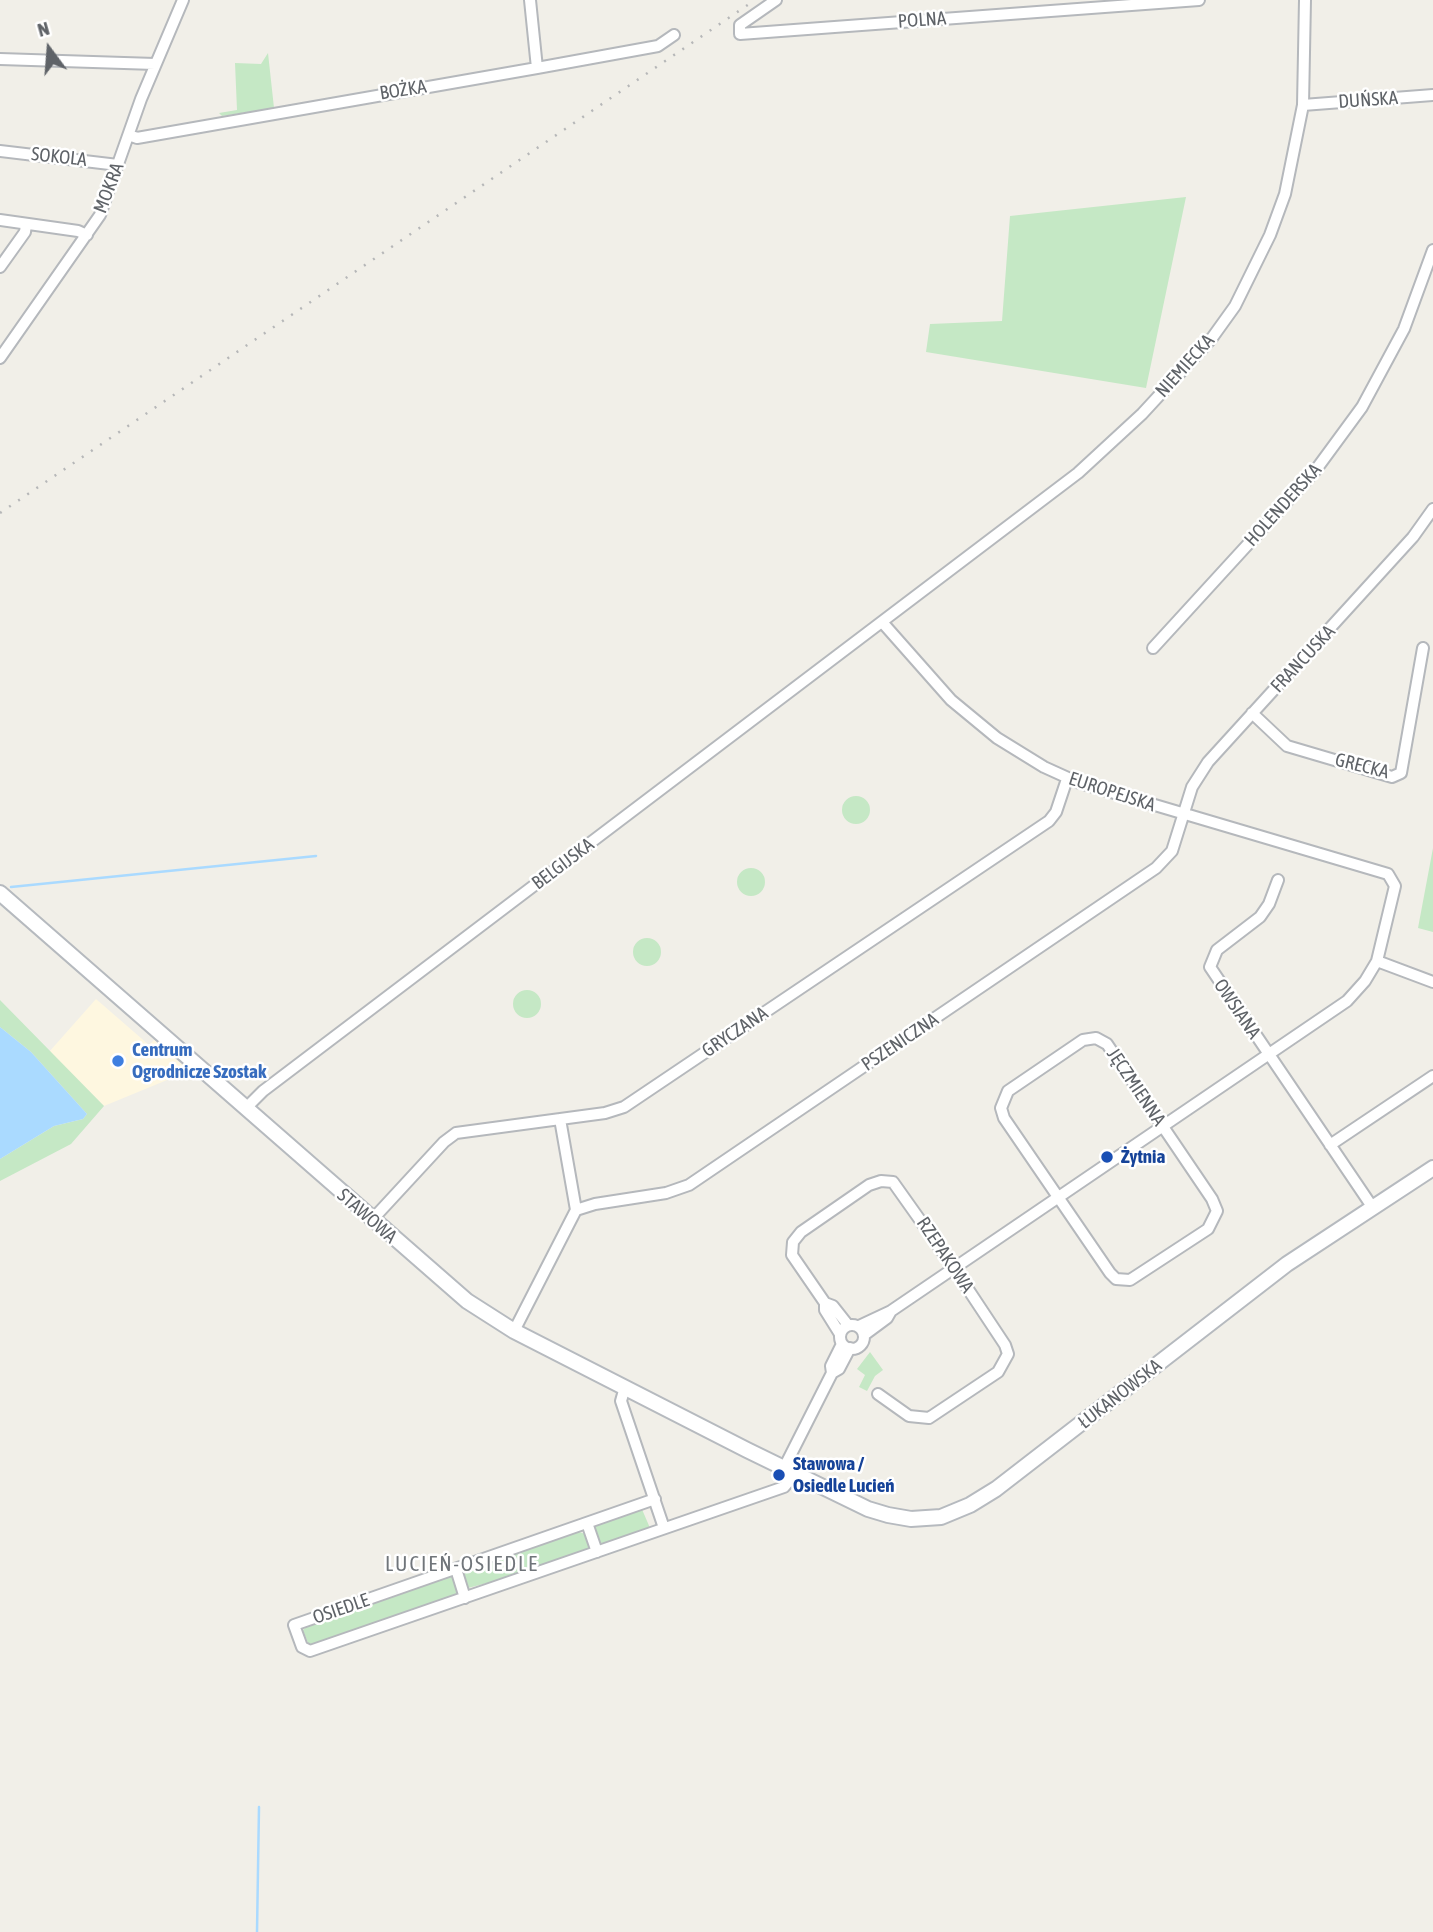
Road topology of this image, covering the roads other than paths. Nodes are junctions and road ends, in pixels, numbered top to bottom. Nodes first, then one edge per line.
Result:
1 (183, 0) edge
2 (530, 0) edge
3 (776, 0) edge
4 (1199, 0) edge
5 (1305, 0) edge
6 (674, 36) dead end
7 (0, 59) edge
8 (155, 64) junction
9 (537, 68) junction
10 (1433, 94) edge
11 (1303, 105) junction
12 (129, 135) junction
13 (0, 151) edge
14 (118, 165) junction
15 (0, 220) edge
16 (26, 223) junction
17 (88, 235) junction
18 (1433, 250) edge
19 (0, 267) edge
20 (0, 358) edge
21 (1433, 509) edge
22 (882, 622) junction
23 (1153, 648) dead end
24 (1423, 648) dead end
25 (1252, 713) junction
26 (1067, 779) junction
27 (1183, 814) junction
28 (1278, 880) dead end
29 (0, 893) edge
30 (1377, 961) junction
31 (1433, 982) edge
32 (1268, 1055) junction
33 (1433, 1076) edge
34 (245, 1109) junction
35 (559, 1119) junction
36 (1163, 1126) junction
37 (1330, 1145) junction
38 (1433, 1168) edge
39 (1059, 1198) junction
40 (1373, 1208) junction
41 (576, 1210) junction
42 (372, 1221) junction
43 (954, 1268) junction
44 (513, 1331) junction
45 (851, 1335) junction
46 (625, 1387) junction
47 (877, 1394) dead end
48 (789, 1471) junction
49 (655, 1499) junction
50 (587, 1523) junction
51 (664, 1528) junction
52 (597, 1552) junction
53 (456, 1569) junction
54 (465, 1598) junction

1 - 8 street, MOKRA
2 - 9 street
3 - 4 street, POLNA
5 - 11 street, NIEMIECKA
6 - 9 street, BOŻKA
7 - 8 street
8 - 12 street, MOKRA
9 - 12 street, BOŻKA
10 - 11 street, DUŃSKA
11 - 22 street, NIEMIECKA
12 - 14 street, MOKRA
13 - 14 street, SOKOLA
14 - 17 street, MOKRA
15 - 16 street
16 - 17 street
16 - 19 street
17 - 20 street, MOKRA
18 - 23 street, HOLENDERSKA
21 - 25 street, FRANCUSKA
22 - 26 street, EUROPEJSKA
22 - 34 street, BELGIJSKA
24 - 25 street, GRECKA
25 - 27 street, FRANCUSKA
26 - 27 street, EUROPEJSKA
26 - 35 street, GRYCZANA
27 - 30 street, EUROPEJSKA
27 - 41 street, PSZENICZNA
28 - 32 street, OWSIANA
29 - 34 street, STAWOWA
30 - 31 street
30 - 32 street
32 - 36 street
32 - 37 street, OWSIANA
33 - 37 street
34 - 42 street, STAWOWA
35 - 41 street
35 - 42 street, GRYCZANA
36 - 39 street
36 - 39 street, JĘCZMIENNA
36 - 39 street, JĘCZMIENNA
37 - 40 street, OWSIANA
38 - 40 street, ŁUKANOWSKA
39 - 43 street
40 - 48 street, ŁUKANOWSKA
41 - 44 street
42 - 44 street, STAWOWA
43 - 45 street
43 - 45 street, RZEPAKOWA
43 - 47 street, RZEPAKOWA
44 - 46 street, STAWOWA
45 - 48 street
46 - 48 street, STAWOWA
46 - 49 street
48 - 51 street, OSIEDLE
49 - 50 street, OSIEDLE
49 - 51 street
50 - 52 street
50 - 53 street, OSIEDLE
51 - 52 street, OSIEDLE
52 - 54 street, OSIEDLE
53 - 54 street
53 - 54 street, OSIEDLE

